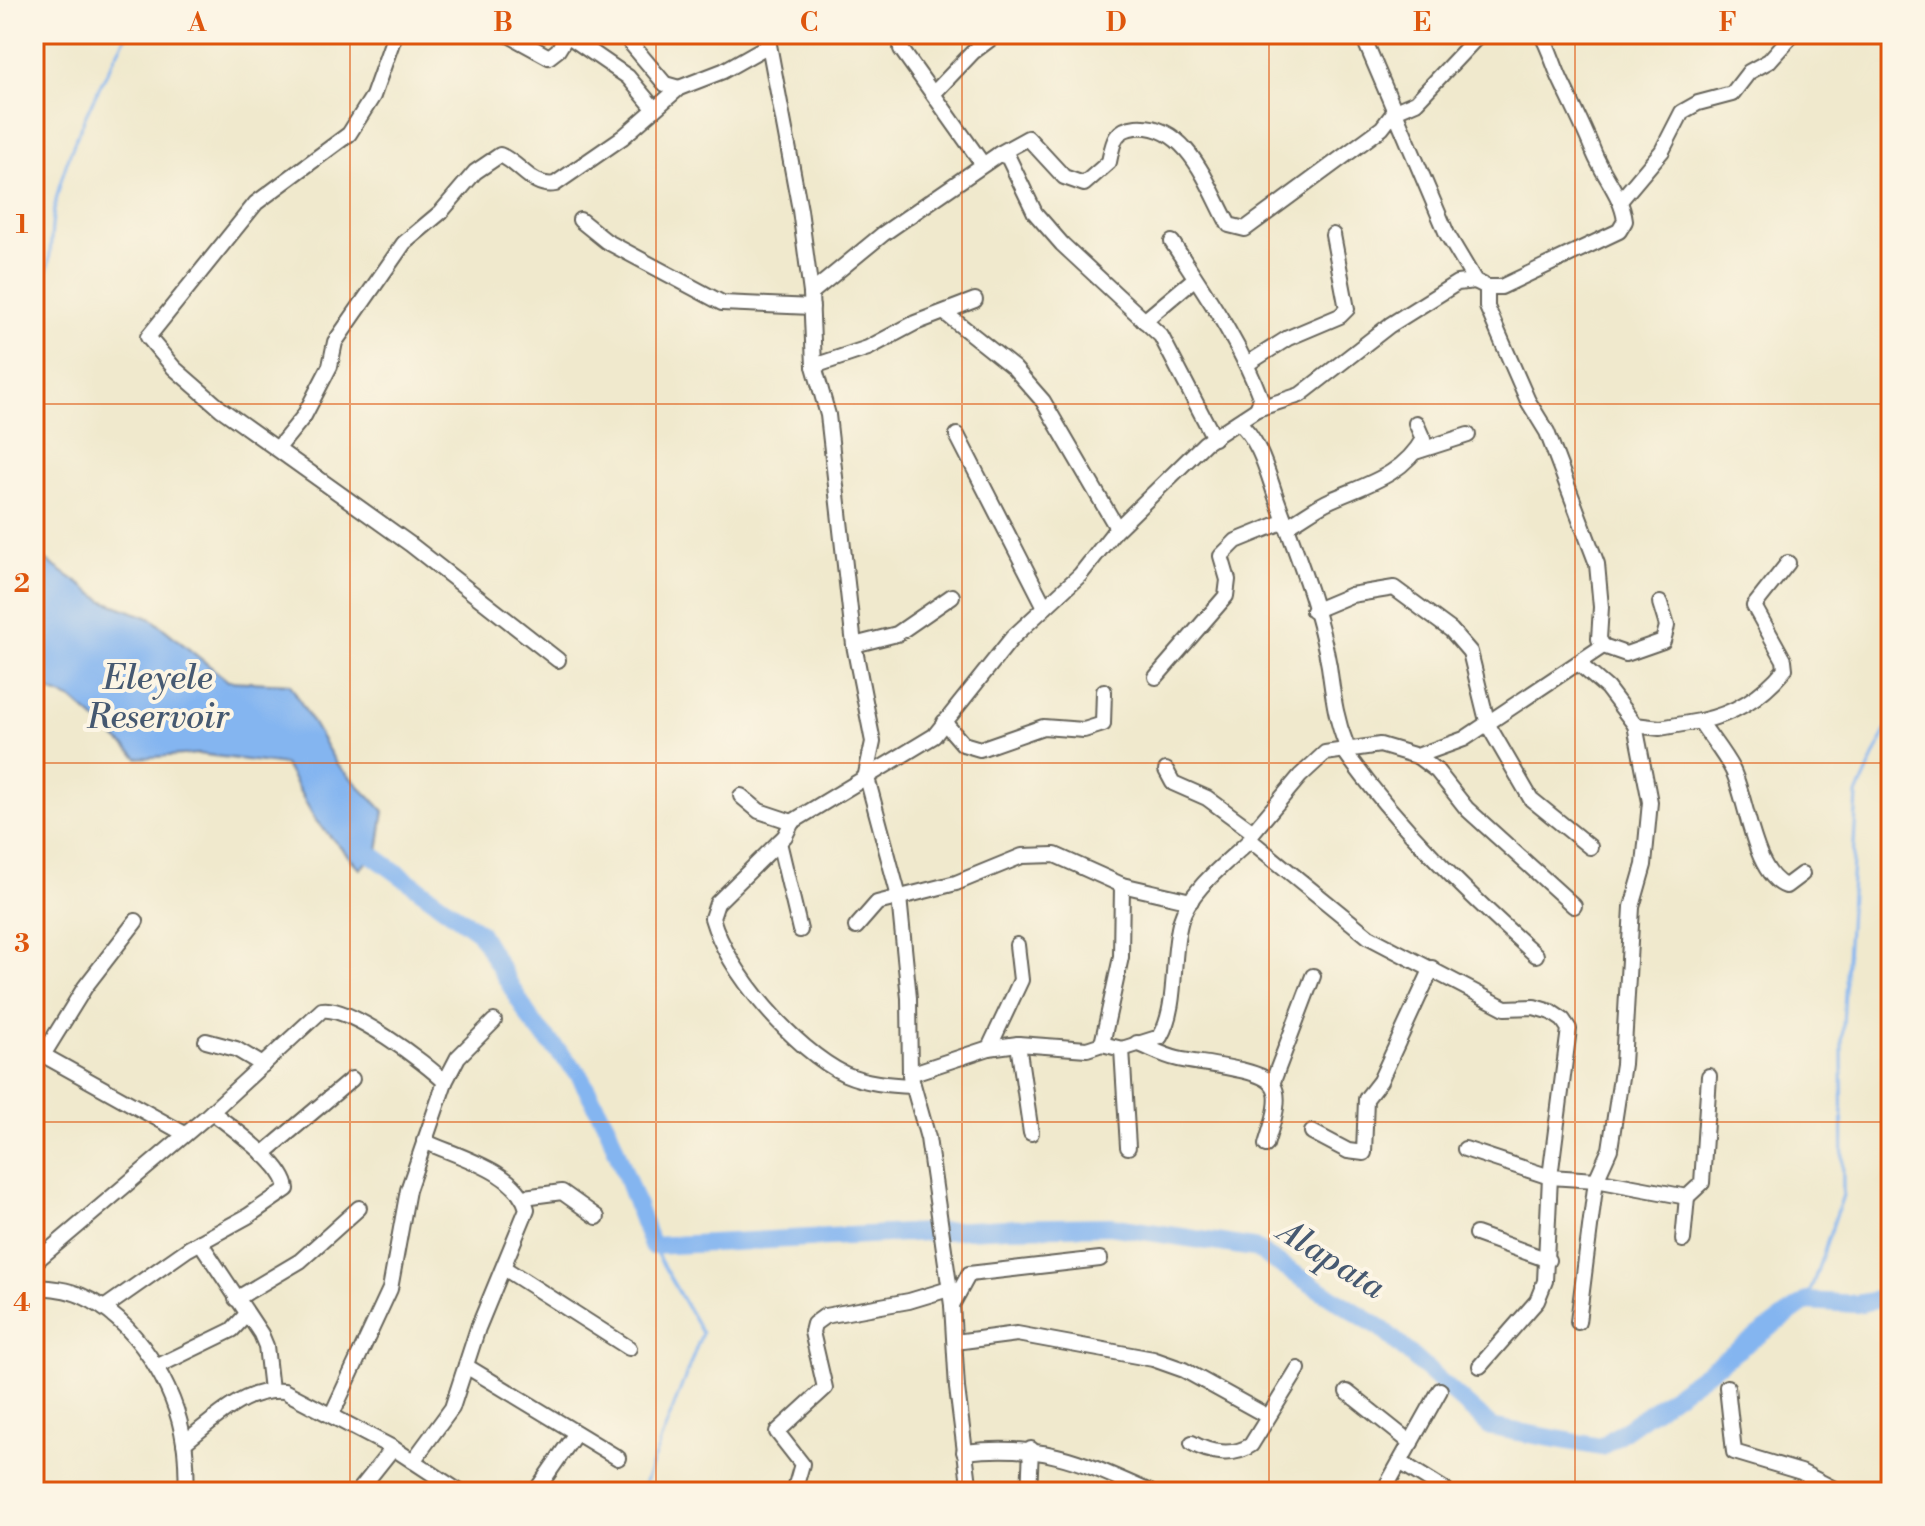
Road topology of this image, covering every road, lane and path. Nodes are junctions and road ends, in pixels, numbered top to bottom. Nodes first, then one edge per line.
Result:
1 (395, 34) edge
2 (507, 34) edge
3 (567, 34) edge
4 (623, 34) edge
5 (903, 34) edge
6 (997, 34) edge
7 (1362, 34) edge
8 (1480, 34) edge
9 (1541, 34) edge
10 (1793, 34) edge
11 (768, 40) edge
12 (679, 88) junction
13 (934, 93) junction
14 (653, 107) junction
15 (1395, 111) junction
16 (999, 154) junction
17 (982, 163) junction
18 (1620, 201) junction
19 (580, 220) dead end
20 (1333, 235) dead end
21 (1172, 242) dead end
22 (1194, 279) junction
23 (1481, 284) junction
24 (812, 300) junction
25 (975, 300) dead end
26 (945, 313) junction
27 (1144, 321) junction
28 (1247, 364) junction
29 (814, 366) junction
30 (1257, 409) junction
31 (1238, 422) junction
32 (1416, 423) dead end
33 (957, 435) dead end
34 (1468, 435) dead end
35 (1214, 438) junction
36 (278, 448) junction
37 (1415, 452) junction
38 (1286, 523) junction
39 (1104, 542) junction
40 (1788, 563) dead end
41 (952, 596) dead end
42 (1660, 603) dead end
43 (1045, 607) junction
44 (1313, 611) junction
45 (854, 645) junction
46 (1603, 646) junction
47 (558, 660) dead end
48 (1578, 663) junction
49 (1156, 677) dead end
50 (1104, 691) dead end
51 (1700, 721) junction
52 (944, 722) junction
53 (1488, 725) junction
54 (1635, 725) junction
55 (1343, 749) junction
56 (1417, 756) junction
57 (1166, 770) dead end
58 (866, 774) junction
59 (741, 796) dead end
60 (792, 822) junction
61 (1251, 836) junction
62 (779, 842) junction
63 (1590, 847) dead end
64 (1802, 874) dead end
65 (1122, 885) junction
66 (899, 897) junction
67 (1191, 901) junction
68 (1574, 906) dead end
69 (136, 921) dead end
70 (856, 927) dead end
71 (800, 930) dead end
72 (1017, 945) dead end
73 (1536, 955) dead end
74 (1432, 968) junction
75 (1313, 976) dead end
76 (494, 1021) dead end
77 (206, 1041) dead end
78 (1137, 1043) junction
79 (1018, 1044) junction
80 (1102, 1044) junction
81 (989, 1048) junction
82 (1122, 1049) junction
83 (39, 1053) edge
84 (263, 1065) junction
85 (910, 1074) junction
86 (1709, 1076) dead end
87 (352, 1079) dead end
88 (445, 1082) junction
89 (1272, 1084) junction
90 (212, 1112) junction
91 (1312, 1132) dead end
92 (1031, 1133) dead end
93 (185, 1134) junction
94 (424, 1141) junction
95 (1266, 1145) dead end
96 (1128, 1147) dead end
97 (1465, 1149) dead end
98 (263, 1154) junction
99 (1550, 1177) junction
100 (1596, 1180) junction
101 (524, 1197) junction
102 (1687, 1197) junction
103 (359, 1208) dead end
104 (597, 1217) dead end
105 (1476, 1234) dead end
106 (1683, 1240) dead end
107 (200, 1242) junction
108 (1100, 1259) dead end
109 (1548, 1260) junction
110 (34, 1263) edge
111 (504, 1268) junction
112 (34, 1287) edge
113 (949, 1289) junction
114 (236, 1299) junction
115 (952, 1305) junction
116 (104, 1308) junction
117 (247, 1314) junction
118 (1578, 1322) dead end
119 (955, 1342) junction
120 (629, 1348) dead end
121 (466, 1366) junction
122 (1480, 1366) dead end
123 (156, 1367) junction
124 (1298, 1369) dead end
125 (1727, 1387) dead end
126 (271, 1390) junction
127 (1440, 1390) dead end
128 (1347, 1392) dead end
129 (332, 1414) junction
130 (1267, 1416) junction
131 (576, 1433) junction
132 (184, 1443) junction
133 (1192, 1443) dead end
134 (1411, 1443) junction
135 (393, 1448) junction
136 (1031, 1449) junction
137 (964, 1452) junction
138 (618, 1458) dead end
139 (413, 1461) junction
140 (1400, 1462) junction
141 (1445, 1490) edge
142 (187, 1492) edge
143 (358, 1492) edge
144 (460, 1492) edge
145 (535, 1492) edge
146 (794, 1492) edge
147 (970, 1492) edge
148 (1029, 1492) edge
149 (1150, 1492) edge
150 (1383, 1492) edge
151 (1840, 1492) edge

1 - 36 street
2 - 3 street
3 - 14 street
4 - 12 street
5 - 13 street
6 - 13 street
7 - 15 street
8 - 15 street
9 - 18 street
10 - 18 street
11 - 12 street
11 - 24 street
12 - 14 street
13 - 17 street
14 - 36 street
15 - 16 street
15 - 23 street
16 - 17 street
16 - 27 street
17 - 24 street
18 - 23 street
19 - 24 street
20 - 28 street
21 - 22 street
22 - 27 street
22 - 28 street
23 - 30 street
23 - 46 street
24 - 29 street
25 - 26 street
26 - 29 street
26 - 39 street
27 - 35 street
28 - 30 street
29 - 45 street
30 - 31 street
31 - 35 street
31 - 38 street
32 - 37 street
33 - 43 street
34 - 37 street
35 - 39 street
36 - 47 street
37 - 38 street
38 - 44 street
38 - 49 street
39 - 43 street
40 - 51 street
41 - 45 street
42 - 46 street
43 - 52 street
44 - 53 street
44 - 55 street
45 - 58 street
46 - 48 street
48 - 53 street
48 - 54 street
50 - 52 street
51 - 54 street
51 - 64 street
52 - 58 street
53 - 56 street
53 - 63 street
54 - 100 street
55 - 56 street
55 - 61 street
55 - 73 street
56 - 68 street
57 - 61 street
58 - 60 street
58 - 66 street
59 - 60 street
60 - 62 street
61 - 67 street
61 - 74 street
62 - 71 street
62 - 85 street
65 - 66 street
65 - 67 street
65 - 80 street
66 - 70 street
66 - 85 street
67 - 78 street
69 - 83 street
72 - 81 street
74 - 91 street
74 - 99 street
75 - 89 street
76 - 88 street
77 - 84 street
78 - 82 street
78 - 89 street
79 - 80 street
79 - 81 street
79 - 92 street
80 - 82 street
81 - 85 street
82 - 96 street
83 - 93 street
84 - 88 street
84 - 90 street
85 - 113 street
86 - 102 street
87 - 98 street
88 - 94 street
89 - 95 street
90 - 93 street
90 - 98 street
93 - 110 street
94 - 101 street
94 - 129 street
97 - 99 street
98 - 107 street
99 - 100 street
99 - 109 street
100 - 102 street
100 - 118 street
101 - 104 street
101 - 111 street
102 - 106 street
103 - 114 street
105 - 109 street
107 - 114 street
107 - 116 street
108 - 115 street
109 - 122 street
111 - 120 street
111 - 121 street
112 - 116 street
113 - 115 street
113 - 146 street
114 - 117 street
115 - 119 street
116 - 123 street
117 - 123 street
117 - 126 street
119 - 130 street
119 - 137 street
121 - 131 street
121 - 139 street
123 - 132 street
124 - 130 street
125 - 151 street
126 - 129 street
126 - 132 street
127 - 134 street
128 - 134 street
129 - 135 street
130 - 133 street
131 - 138 street
131 - 145 street
132 - 142 street
134 - 140 street
135 - 139 street
135 - 143 street
136 - 137 street
136 - 148 street
136 - 149 street
137 - 147 street
139 - 144 street
140 - 141 street
140 - 150 street

